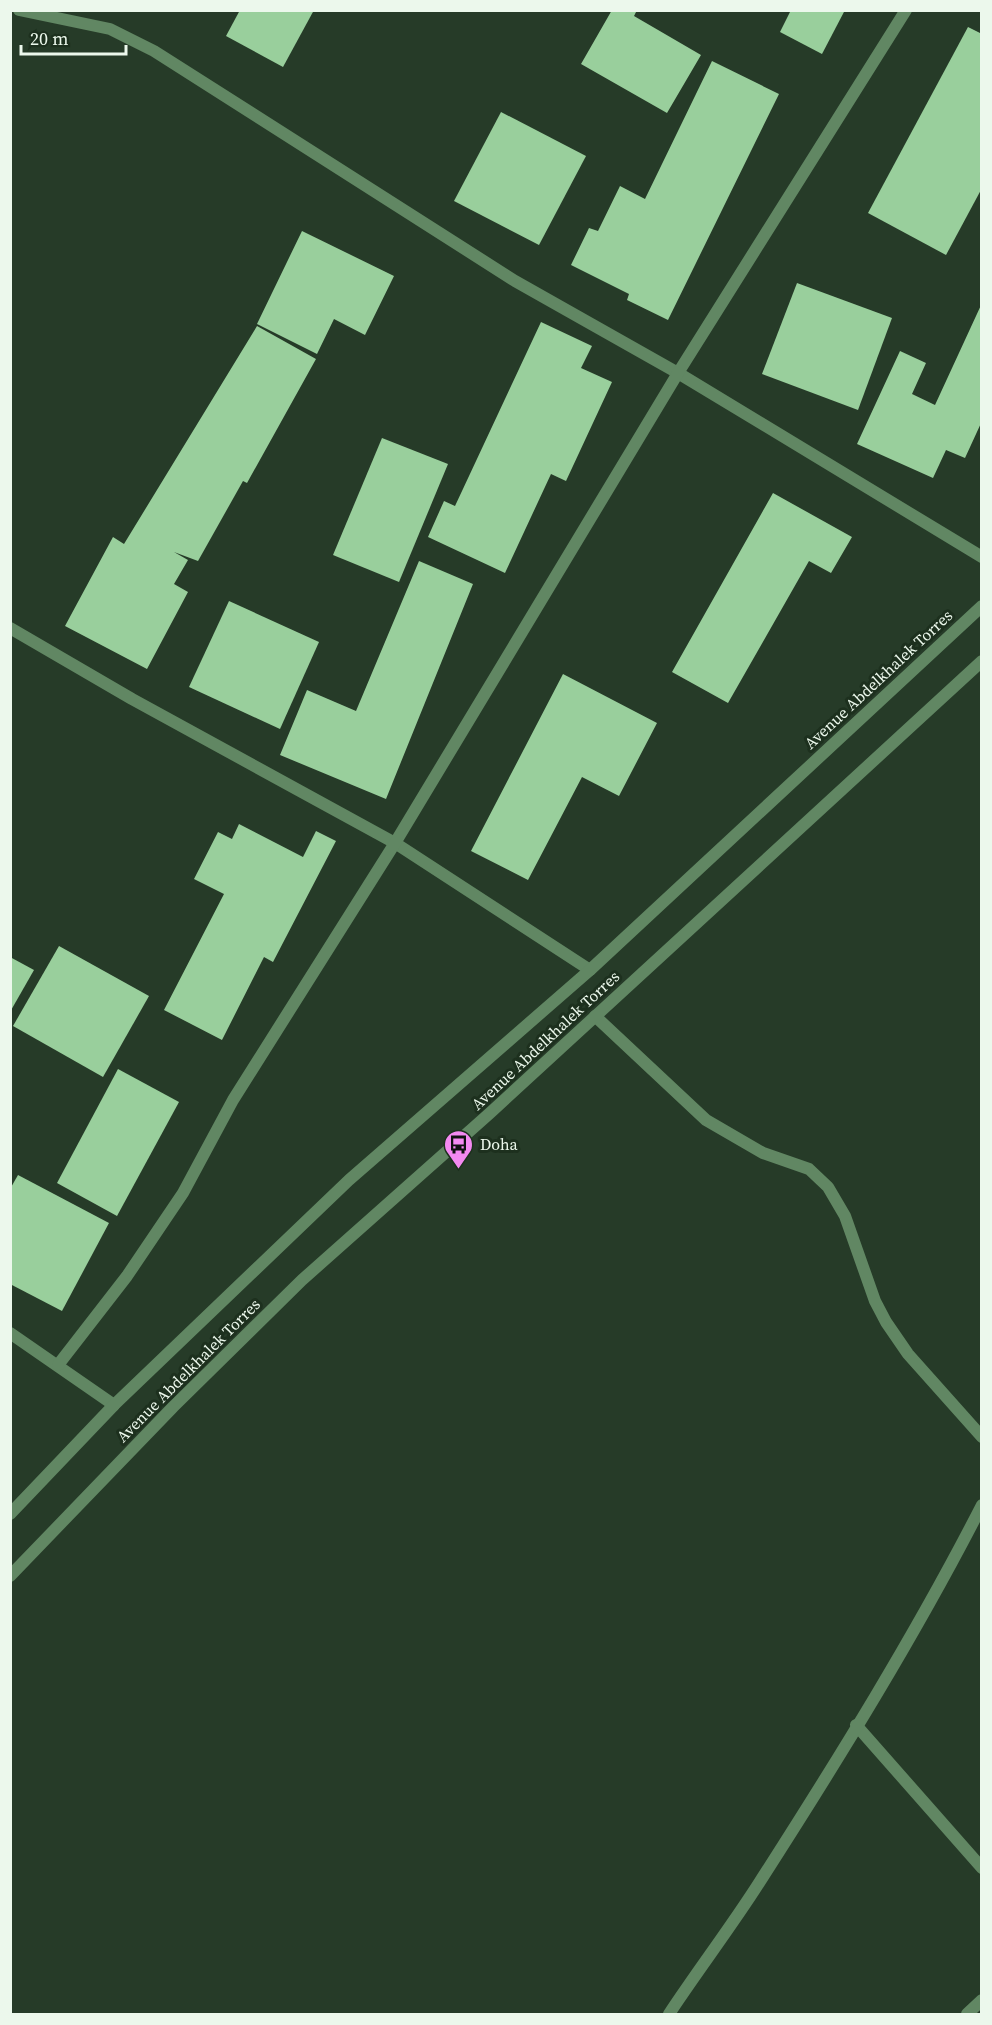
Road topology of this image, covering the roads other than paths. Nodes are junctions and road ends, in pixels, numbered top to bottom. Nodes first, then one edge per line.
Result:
1 (19, 10) edge
2 (906, 10) edge
3 (678, 373) junction
4 (981, 557) edge
5 (981, 606) edge
6 (10, 628) edge
7 (981, 661) edge
8 (395, 843) junction
9 (590, 970) junction
10 (595, 1016) junction
11 (10, 1333) edge
12 (58, 1365) junction
13 (114, 1406) junction
14 (981, 1437) edge
15 (981, 1505) edge
16 (10, 1514) edge
17 (10, 1576) edge
18 (856, 1725) junction
19 (981, 1868) edge
20 (981, 2000) edge
21 (669, 2014) edge
22 (967, 2014) edge

1 - 3 street
2 - 3 street
3 - 4 street
3 - 8 street
5 - 9 street, Avenue Abdelkhalek Torres
6 - 8 street
7 - 10 street, Avenue Abdelkhalek Torres
8 - 9 street
8 - 12 street
9 - 13 street, Avenue Abdelkhalek Torres
10 - 14 street
10 - 17 street, Avenue Abdelkhalek Torres
11 - 12 street
12 - 13 street
13 - 16 street, Avenue Abdelkhalek Torres
15 - 18 street
18 - 19 street
18 - 21 street
20 - 22 street

